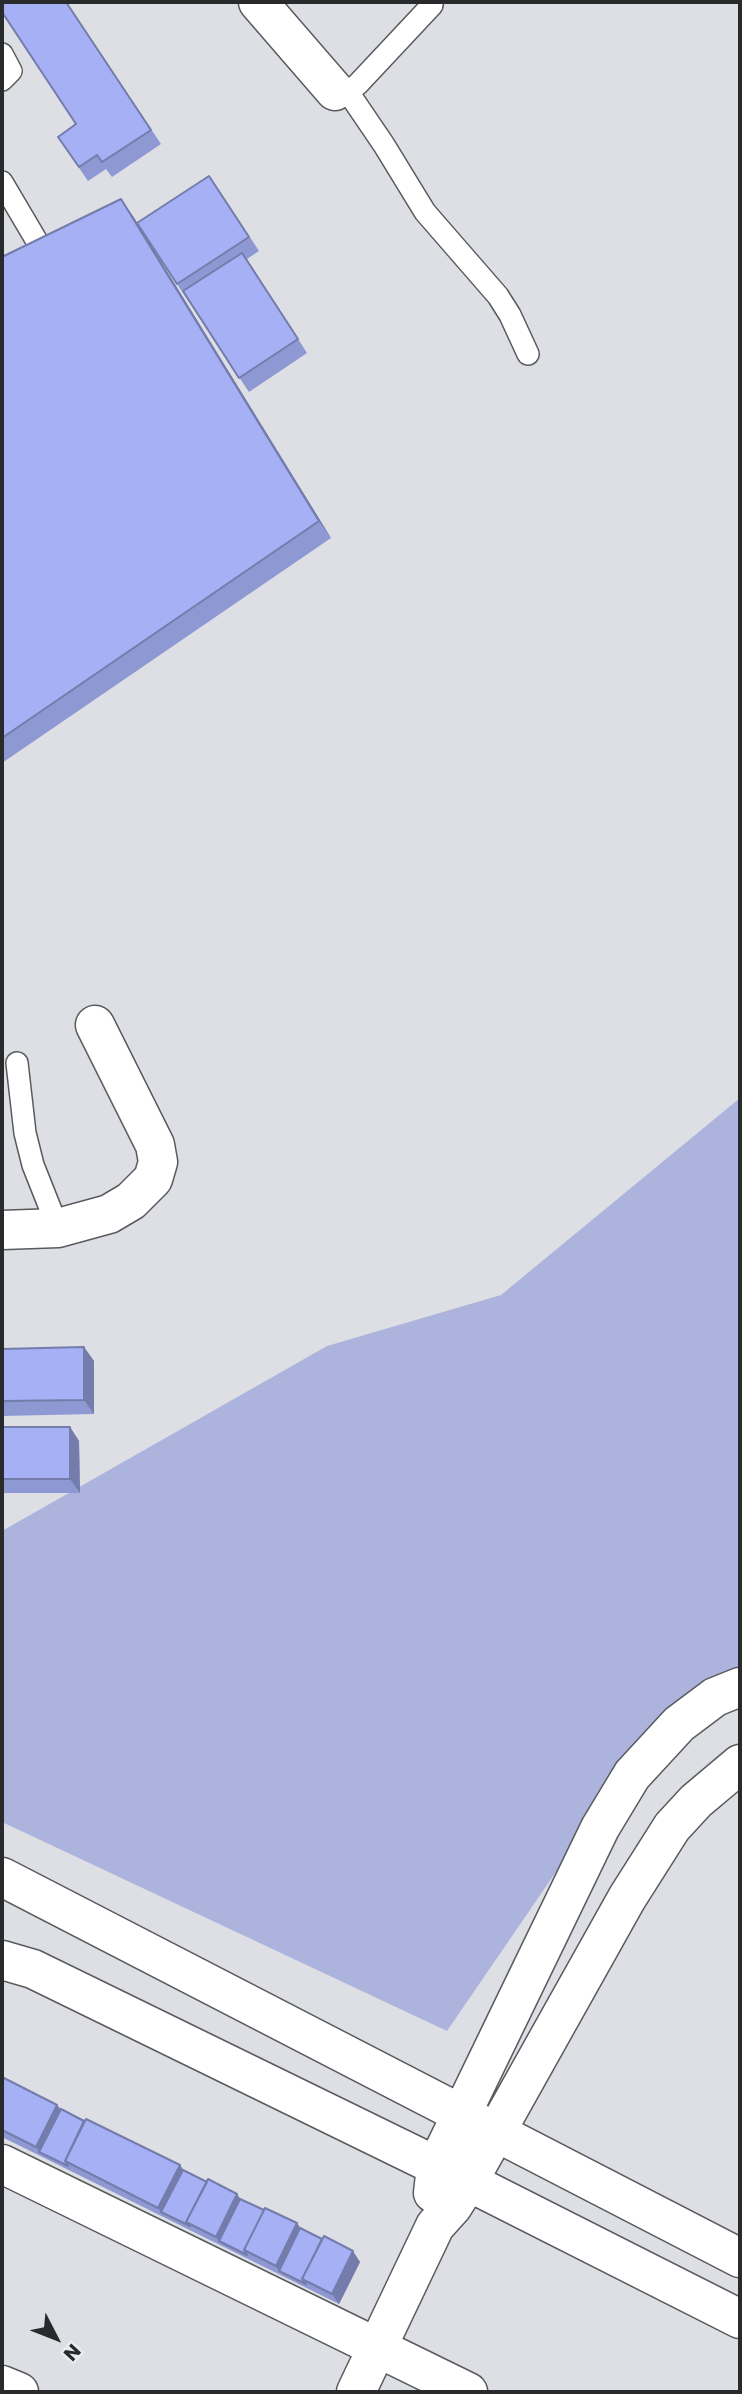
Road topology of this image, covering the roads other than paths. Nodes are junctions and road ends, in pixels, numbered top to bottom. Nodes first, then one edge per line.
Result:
1 (258, 2) edge
2 (432, 5) dead end
3 (2, 54) edge
4 (2, 80) edge
5 (342, 92) junction
6 (2, 182) edge
7 (62, 283) edge
8 (528, 354) dead end
9 (95, 1025) dead end
10 (17, 1063) dead end
11 (58, 1228) junction
12 (2, 1230) edge
13 (740, 1686) edge
14 (740, 1764) edge
15 (2, 1877) edge
16 (2, 1960) edge
17 (460, 2114) junction
18 (496, 2132) junction
19 (2, 2164) edge
20 (452, 2174) junction
21 (740, 2258) edge
22 (740, 2319) edge
23 (378, 2348) junction
24 (2, 2385) edge
25 (19, 2392) edge
26 (356, 2392) edge
27 (468, 2392) edge

1 - 5 street
2 - 5 lane
3 - 4 lane
5 - 8 lane
6 - 7 lane
9 - 11 street
10 - 11 lane
11 - 12 street
13 - 17 street
14 - 18 street
15 - 17 street
16 - 20 street
17 - 18 street
17 - 20 street
18 - 20 street
18 - 21 street
19 - 23 street
20 - 22 street
20 - 23 street
23 - 26 street
23 - 27 street
24 - 25 street

